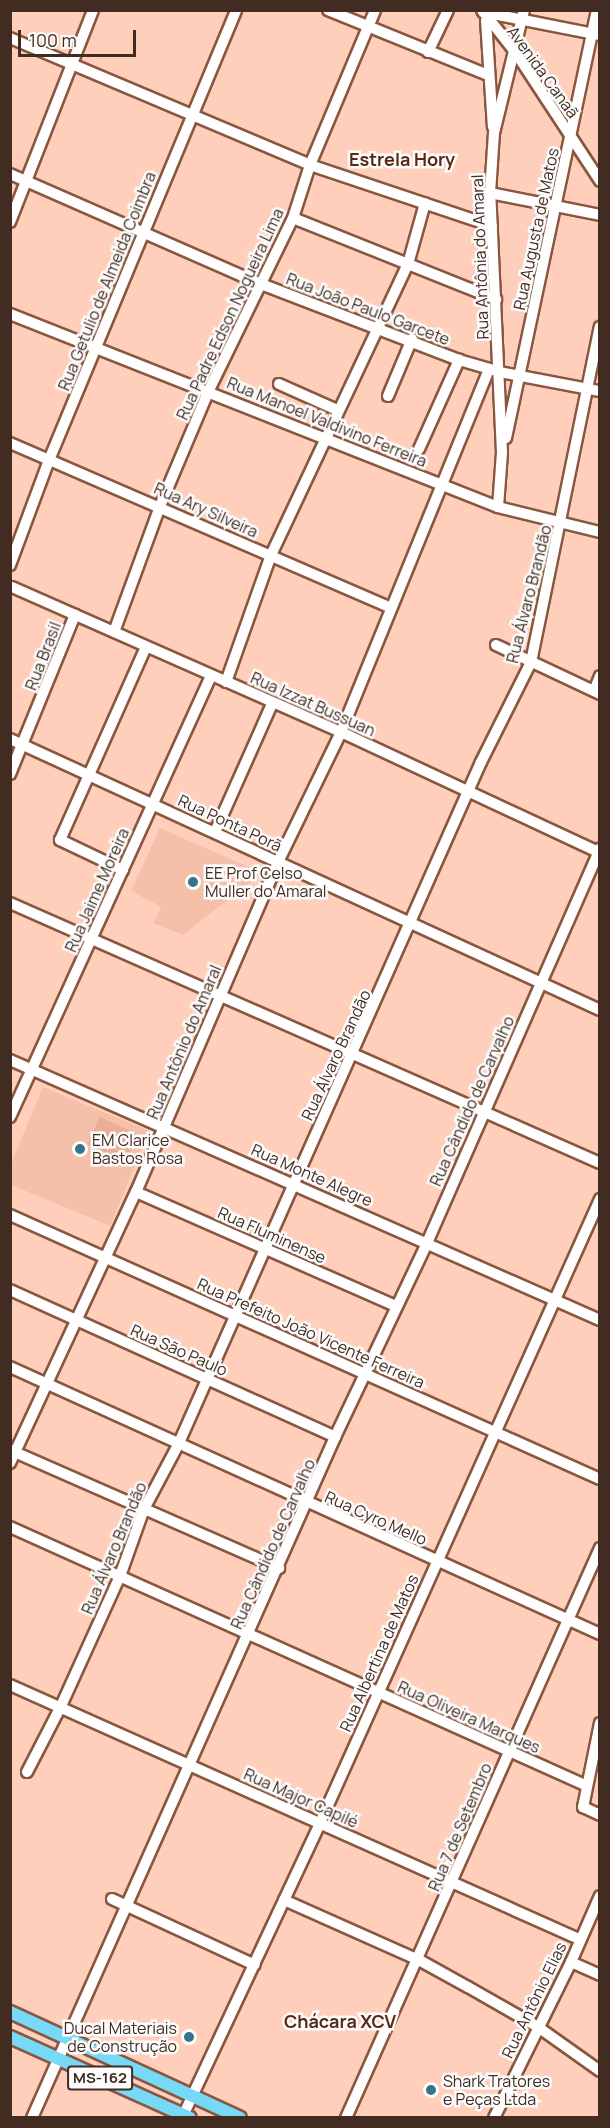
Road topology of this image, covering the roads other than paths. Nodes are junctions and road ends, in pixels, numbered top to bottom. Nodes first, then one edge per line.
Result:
1 (93, 10) edge
2 (236, 10) edge
3 (328, 10) edge
4 (375, 10) edge
5 (448, 10) edge
6 (597, 10) edge
7 (484, 14) edge
8 (523, 16) edge
9 (368, 28) junction
10 (596, 34) edge
11 (10, 38) edge
12 (428, 52) junction
13 (516, 53) junction
14 (70, 64) junction
15 (488, 75) junction
16 (192, 116) junction
17 (494, 133) junction
18 (570, 135) junction
19 (310, 165) junction
20 (10, 174) edge
21 (28, 181) junction
22 (600, 181) edge
23 (490, 193) junction
24 (425, 203) junction
25 (556, 207) junction
26 (600, 215) edge
27 (293, 218) junction
28 (10, 222) edge
29 (492, 226) junction
30 (142, 232) junction
31 (408, 264) junction
32 (261, 284) junction
33 (496, 299) junction
34 (10, 314) edge
35 (376, 326) junction
36 (600, 327) edge
37 (412, 339) junction
38 (95, 350) junction
39 (459, 360) junction
40 (494, 371) junction
41 (521, 376) junction
42 (279, 384) dead end
43 (586, 389) junction
44 (209, 390) junction
45 (600, 391) edge
46 (388, 396) dead end
47 (337, 410) junction
48 (325, 441) junction
49 (10, 443) edge
50 (419, 449) dead end
51 (502, 453) junction
52 (49, 460) junction
53 (443, 485) junction
54 (160, 506) junction
55 (498, 507) junction
56 (562, 524) junction
57 (600, 532) edge
58 (271, 555) junction
59 (10, 565) edge
60 (11, 587) edge
61 (389, 607) junction
62 (75, 615) junction
63 (114, 632) junction
64 (496, 645) dead end
65 (146, 647) junction
66 (531, 662) junction
67 (211, 676) junction
68 (600, 676) edge
69 (226, 682) junction
70 (597, 692) edge
71 (273, 702) junction
72 (341, 732) junction
73 (10, 739) edge
74 (24, 745) junction
75 (10, 774) edge
76 (89, 775) junction
77 (468, 792) junction
78 (152, 803) junction
79 (215, 832) junction
80 (599, 851) edge
81 (278, 862) junction
82 (123, 870) junction
83 (10, 903) edge
84 (411, 925) junction
85 (92, 938) junction
86 (542, 983) junction
87 (221, 996) junction
88 (600, 1010) edge
89 (353, 1054) junction
90 (10, 1060) edge
91 (32, 1069) junction
92 (482, 1111) junction
93 (10, 1117) edge
94 (164, 1127) junction
95 (600, 1163) edge
96 (294, 1183) junction
97 (136, 1192) junction
98 (600, 1199) edge
99 (10, 1215) edge
100 (427, 1243) junction
101 (265, 1248) junction
102 (104, 1257) junction
103 (10, 1290) edge
104 (555, 1299) junction
105 (396, 1306) junction
106 (236, 1316) junction
107 (75, 1320) junction
108 (600, 1320) edge
109 (10, 1367) edge
110 (365, 1373) junction
111 (206, 1379) junction
112 (47, 1384) junction
113 (496, 1432) junction
114 (335, 1437) junction
115 (178, 1444) junction
116 (12, 1455) edge
117 (600, 1479) edge
118 (307, 1504) junction
119 (144, 1509) junction
120 (10, 1527) edge
121 (600, 1548) edge
122 (436, 1561) junction
123 (279, 1568) junction
124 (120, 1576) junction
125 (567, 1620) junction
126 (600, 1634) edge
127 (249, 1636) junction
128 (10, 1684) edge
129 (377, 1693) junction
130 (61, 1706) junction
131 (600, 1723) edge
132 (509, 1751) junction
133 (190, 1763) junction
134 (27, 1772) dead end
135 (587, 1786) junction
136 (600, 1815) edge
137 (320, 1823) junction
138 (453, 1882) junction
139 (600, 1896) edge
140 (112, 1899) dead end
141 (284, 1900) junction
142 (127, 1906) junction
143 (579, 1940) junction
144 (419, 1960) junction
145 (572, 1962) junction
146 (255, 1965) junction
147 (600, 1975) edge
148 (10, 2012) edge
149 (538, 2027) junction
150 (10, 2037) edge
151 (68, 2038) junction
152 (59, 2060) junction
153 (600, 2071) edge
154 (193, 2096) junction
155 (186, 2116) edge
156 (32, 2118) edge
157 (240, 2118) edge
158 (346, 2118) edge
159 (494, 2118) edge

1 - 14 street
2 - 16 street, Rua Getulio de Almeida Coimbra
3 - 9 street
4 - 9 street, Rua Padre Edson Nogueira Lima
5 - 12 street
6 - 10 street, Rua Augusta de Matos
7 - 8 street
7 - 13 street, Avenida Canaã
7 - 15 street
8 - 10 street
8 - 13 street, Rua Antônia do Amaral
9 - 12 street
9 - 19 street, Rua Padre Edson Nogueira Lima
10 - 18 street, Rua Augusta de Matos
11 - 14 street
12 - 15 street
13 - 17 street, Rua Antônia do Amaral
13 - 18 street, Avenida Canaã
14 - 16 street
14 - 21 street
15 - 17 street
16 - 19 street
16 - 30 street, Rua Getulio de Almeida Coimbra
17 - 23 street, Rua Antônia do Amaral
18 - 22 street, Avenida Canaã
18 - 25 street, Rua Augusta de Matos
19 - 24 street
19 - 27 street, Rua Padre Edson Nogueira Lima
20 - 21 street, Rua João Paulo Garcete
21 - 28 street
21 - 30 street, Rua João Paulo Garcete
23 - 25 street
23 - 29 street, Rua Antônia do Amaral
24 - 29 street
24 - 31 street
25 - 26 street
25 - 41 street, Rua Augusta de Matos
27 - 31 street
27 - 32 street, Rua Padre Edson Nogueira Lima
29 - 33 street, Rua Antônia do Amaral
30 - 32 street, Rua João Paulo Garcete
30 - 38 street, Rua Getulio de Almeida Coimbra
31 - 33 street
31 - 35 street
32 - 35 street, Rua João Paulo Garcete
32 - 44 street, Rua Padre Edson Nogueira Lima
33 - 40 street, Rua Antônia do Amaral
34 - 38 street, Rua Manoel Valdivino Ferreira
35 - 37 street, Rua João Paulo Garcete
35 - 47 street
36 - 43 street, Rua Álvaro Brandão
37 - 39 street, Rua João Paulo Garcete
37 - 46 street
38 - 44 street, Rua Manoel Valdivino Ferreira
38 - 52 street, Rua Getulio de Almeida Coimbra
39 - 40 street, Rua João Paulo Garcete
39 - 50 street
40 - 41 street, Rua João Paulo Garcete
40 - 51 street, Rua Antônia do Amaral
40 - 53 street, Rua Antônio do Amaral
41 - 43 street, Rua João Paulo Garcete
41 - 51 street, Rua Augusta de Matos
42 - 47 street
43 - 45 street, Rua João Paulo Garcete
43 - 56 street, Rua Álvaro Brandão
44 - 48 street, Rua Manoel Valdivino Ferreira
44 - 54 street, Rua Padre Edson Nogueira Lima
47 - 48 street
48 - 53 street, Rua Manoel Valdivino Ferreira
48 - 58 street
49 - 52 street, Rua Ary Silveira
51 - 55 street, Rua Antônia do Amaral
52 - 54 street, Rua Ary Silveira
52 - 59 street, Rua Getulio de Almeida Coimbra
53 - 55 street, Rua Manoel Valdivino Ferreira
53 - 61 street, Rua Antônio do Amaral
54 - 58 street, Rua Ary Silveira
54 - 63 street, Rua Padre Edson Nogueira Lima
55 - 56 street, Rua Manoel Valdivino Ferreira
56 - 57 street, Rua Manoel Valdivino Ferreira
56 - 66 street, Rua Álvaro Brandão
58 - 61 street, Rua Ary Silveira
58 - 69 street
60 - 62 street, Rua Izzat Bussuan
61 - 72 street, Rua Antônio do Amaral
62 - 63 street, Rua Izzat Bussuan
62 - 74 street, Rua Brasil
63 - 65 street, Rua Izzat Bussuan
64 - 66 street
65 - 67 street, Rua Izzat Bussuan
65 - 76 street
66 - 70 street
66 - 77 street, Rua Álvaro Brandão
67 - 69 street, Rua Izzat Bussuan
67 - 78 street, Rua Jaime Moreira
68 - 70 street
69 - 71 street, Rua Izzat Bussuan
71 - 72 street, Rua Izzat Bussuan
71 - 79 street
72 - 77 street, Rua Izzat Bussuan
72 - 81 street, Rua Antônio do Amaral
73 - 74 street, Rua Ponta Porã
74 - 75 street, Rua Brasil
74 - 76 street, Rua Ponta Porã
76 - 78 street, Rua Ponta Porã
76 - 82 street
77 - 80 street, Rua Izzat Bussuan
77 - 84 street, Rua Álvaro Brandão
78 - 79 street, Rua Ponta Porã
78 - 82 street, Rua Jaime Moreira
79 - 81 street, Rua Ponta Porã
80 - 86 street, Rua Cândido de Carvalho
81 - 84 street, Rua Ponta Porã
81 - 87 street, Rua Antônio do Amaral
82 - 85 street, Rua Jaime Moreira
83 - 85 street
84 - 86 street, Rua Ponta Porã
84 - 89 street, Rua Álvaro Brandão
85 - 87 street
85 - 91 street, Rua Jaime Moreira
86 - 88 street, Rua Ponta Porã
86 - 92 street, Rua Cândido de Carvalho
87 - 89 street
87 - 94 street, Rua Antônio do Amaral
89 - 92 street
89 - 96 street, Rua Álvaro Brandão
90 - 91 street, Rua Monte Alegre
91 - 93 street, Rua Jaime Moreira
91 - 94 street, Rua Monte Alegre
92 - 95 street
92 - 100 street, Rua Cândido de Carvalho
94 - 96 street, Rua Monte Alegre
94 - 97 street, Rua Antônio do Amaral
96 - 100 street, Rua Monte Alegre
96 - 101 street, Rua Álvaro Brandão
97 - 101 street, Rua Fluminense
97 - 102 street, Rua Antônio do Amaral
98 - 104 street, Rua Albertina de Matos
99 - 102 street, Rua Prefeito João Vicente Ferreira
100 - 104 street, Rua Monte Alegre
100 - 105 street, Rua Cândido de Carvalho
101 - 105 street, Rua Fluminense
101 - 106 street, Rua Álvaro Brandão
102 - 106 street, Rua Prefeito João Vicente Ferreira
102 - 107 street, Rua Antônio do Amaral
103 - 107 street, Rua São Paulo
104 - 108 street, Rua Monte Alegre
104 - 113 street, Rua Albertina de Matos
105 - 110 street, Rua Cândido de Carvalho
106 - 110 street, Rua Prefeito João Vicente Ferreira
106 - 111 street, Rua Álvaro Brandão
107 - 111 street, Rua São Paulo
107 - 112 street, Rua Antônio do Amaral
109 - 112 street, Rua Cyro Mello
110 - 113 street, Rua Prefeito João Vicente Ferreira
110 - 114 street, Rua Cândido de Carvalho
111 - 114 street, Rua São Paulo
111 - 115 street, Rua Álvaro Brandão
112 - 115 street, Rua Cyro Mello
112 - 116 street, Rua Antônio do Amaral
113 - 117 street, Rua Prefeito João Vicente Ferreira
113 - 122 street, Rua Albertina de Matos
114 - 118 street, Rua Cândido de Carvalho
115 - 118 street, Rua Cyro Mello
115 - 119 street, Rua Álvaro Brandão
116 - 119 street
118 - 122 street, Rua Cyro Mello
118 - 123 street, Rua Cândido de Carvalho
119 - 123 street
119 - 124 street, Rua Álvaro Brandão
120 - 124 street, Rua Oliveira Marques
121 - 125 street, Rua 7 de Setembro
122 - 125 street, Rua Cyro Mello
122 - 129 street, Rua Albertina de Matos
123 - 127 street, Rua Cândido de Carvalho
124 - 127 street, Rua Oliveira Marques
124 - 130 street, Rua Álvaro Brandão
125 - 126 street, Rua Cyro Mello
125 - 132 street, Rua 7 de Setembro
127 - 129 street, Rua Oliveira Marques
127 - 133 street, Rua Cândido de Carvalho
128 - 130 street, Rua Major Capilé
129 - 132 street, Rua Oliveira Marques
129 - 137 street, Rua Albertina de Matos
130 - 133 street, Rua Major Capilé
130 - 134 street, Rua Álvaro Brandão
131 - 135 street
132 - 135 street, Rua Oliveira Marques
132 - 138 street, Rua 7 de Setembro
133 - 137 street, Rua Major Capilé
133 - 142 street, Rua Cândido de Carvalho
135 - 136 street
137 - 138 street, Rua Major Capilé
137 - 141 street, Rua Albertina de Matos
138 - 143 street, Rua Major Capilé
138 - 144 street, Rua 7 de Setembro
139 - 143 street, Rua Antônio Elias
140 - 142 street
141 - 144 street
141 - 146 street, Rua Albertina de Matos
142 - 146 street
142 - 151 street, Rua Cândido de Carvalho
143 - 145 street, Rua Antônio Elias
144 - 149 street
144 - 158 street, Rua 7 de Setembro
145 - 147 street
145 - 149 street, Rua Antônio Elias
146 - 154 street, Rua Albertina de Matos
148 - 151 main road, MS-162
149 - 153 street
149 - 159 street, Rua Antônio Elias
150 - 152 main road, MS-162
151 - 152 street, Rua Cândido de Carvalho
151 - 154 main road, MS-162
152 - 155 main road, MS-162
152 - 156 street, Rua Cândido de Carvalho
154 - 155 street, Rua Albertina de Matos
154 - 157 main road, MS-162

